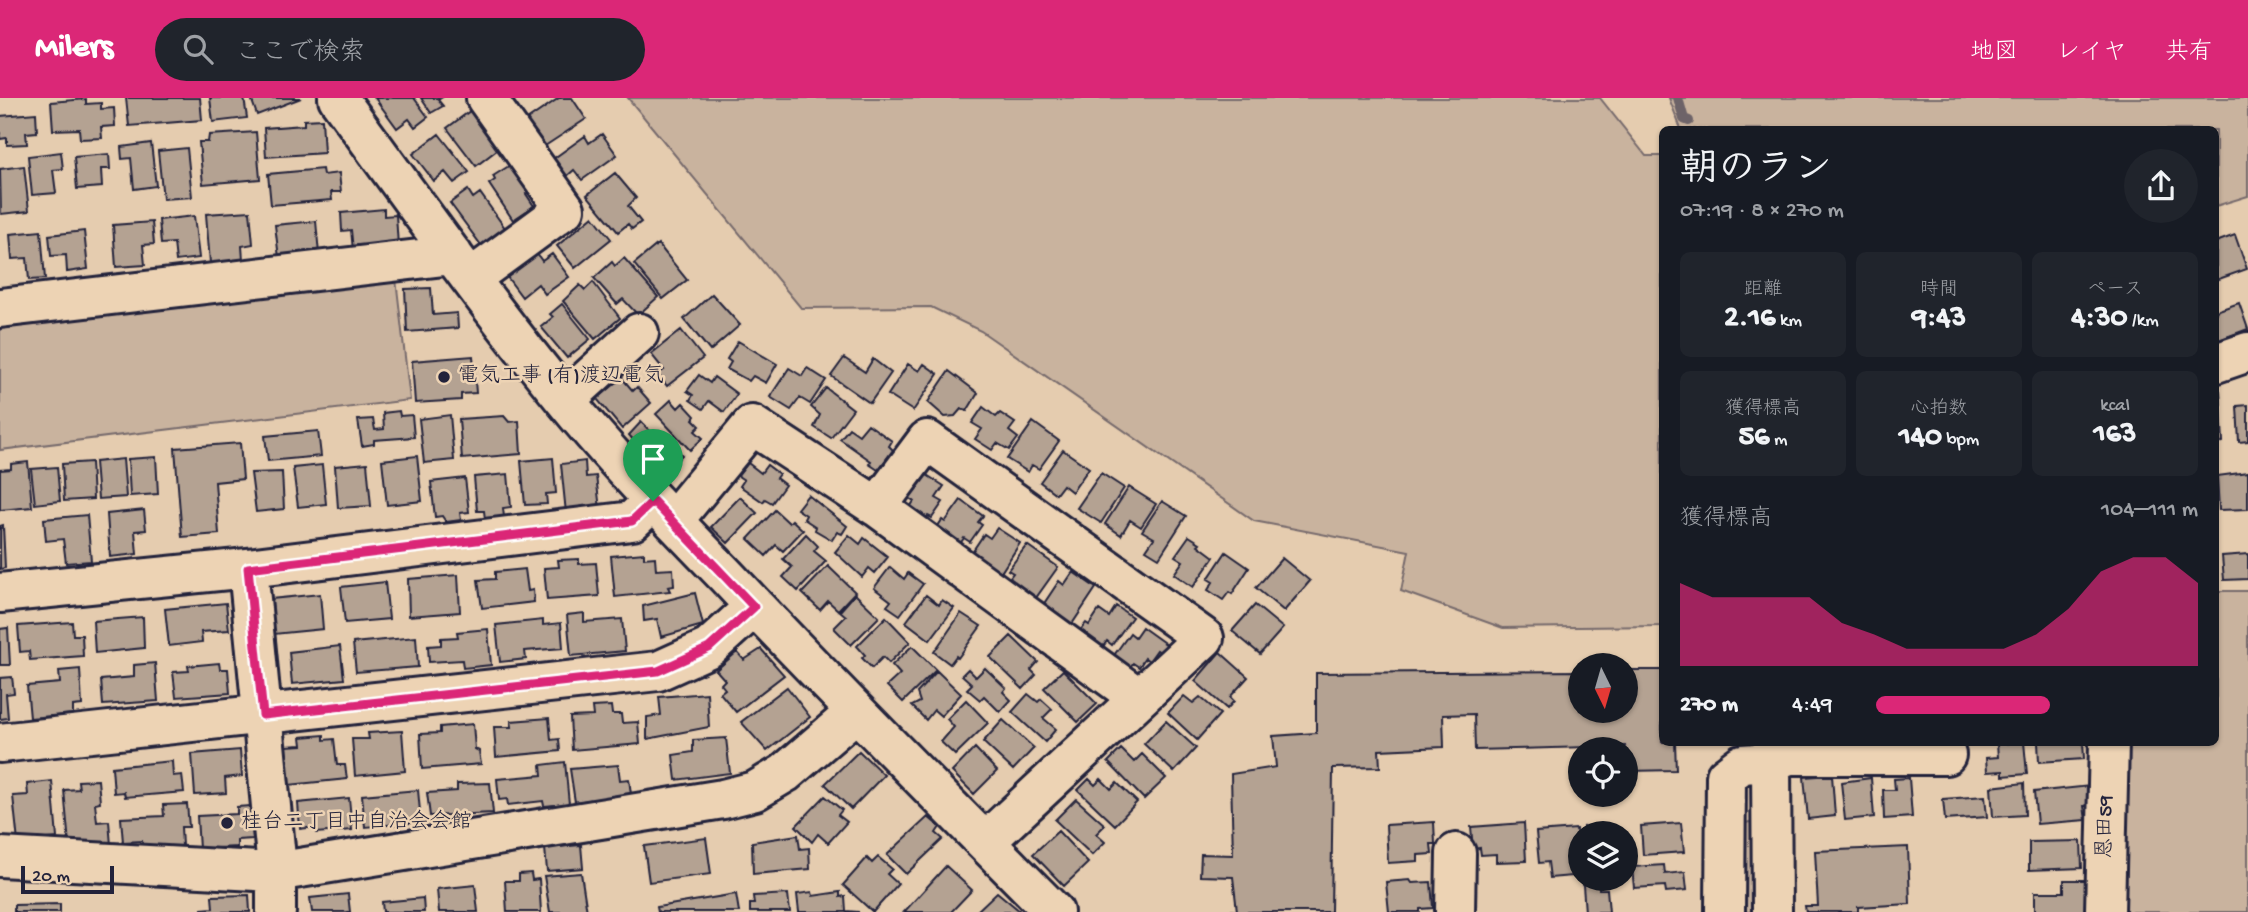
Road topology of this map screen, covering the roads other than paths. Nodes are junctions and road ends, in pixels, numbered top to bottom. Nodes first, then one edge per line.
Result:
1 (338, 98) edge
2 (486, 98) edge
3 (462, 267) junction
4 (0, 308) edge
5 (632, 352) dead end
6 (2248, 352) edge
7 (2219, 362) edge
8 (565, 400) junction
9 (877, 507) junction
10 (663, 511) junction
11 (248, 568) junction
12 (0, 593) edge
13 (754, 607) junction
14 (1139, 698) junction
15 (856, 712) junction
16 (263, 715) junction
17 (0, 743) edge
18 (2109, 746) edge
19 (1945, 755) dead end
20 (1771, 762) junction
21 (985, 842) junction
22 (0, 857) edge
23 (275, 872) junction
24 (276, 912) edge
25 (1054, 912) edge
26 (1725, 912) edge
27 (1772, 912) edge
28 (2105, 912) edge

1 - 3 street
2 - 3 street
3 - 4 street
3 - 8 street
5 - 8 street
6 - 7 street
8 - 10 street
9 - 10 street
9 - 14 street
9 - 14 street
10 - 11 street
10 - 13 street
11 - 12 street
11 - 16 street
13 - 15 street
13 - 16 street
14 - 21 street
15 - 21 street
15 - 23 street
16 - 17 street
16 - 23 street
18 - 28 street, 恩田59
19 - 20 street
20 - 26 street
20 - 27 street
21 - 25 street
22 - 23 street
23 - 24 street

